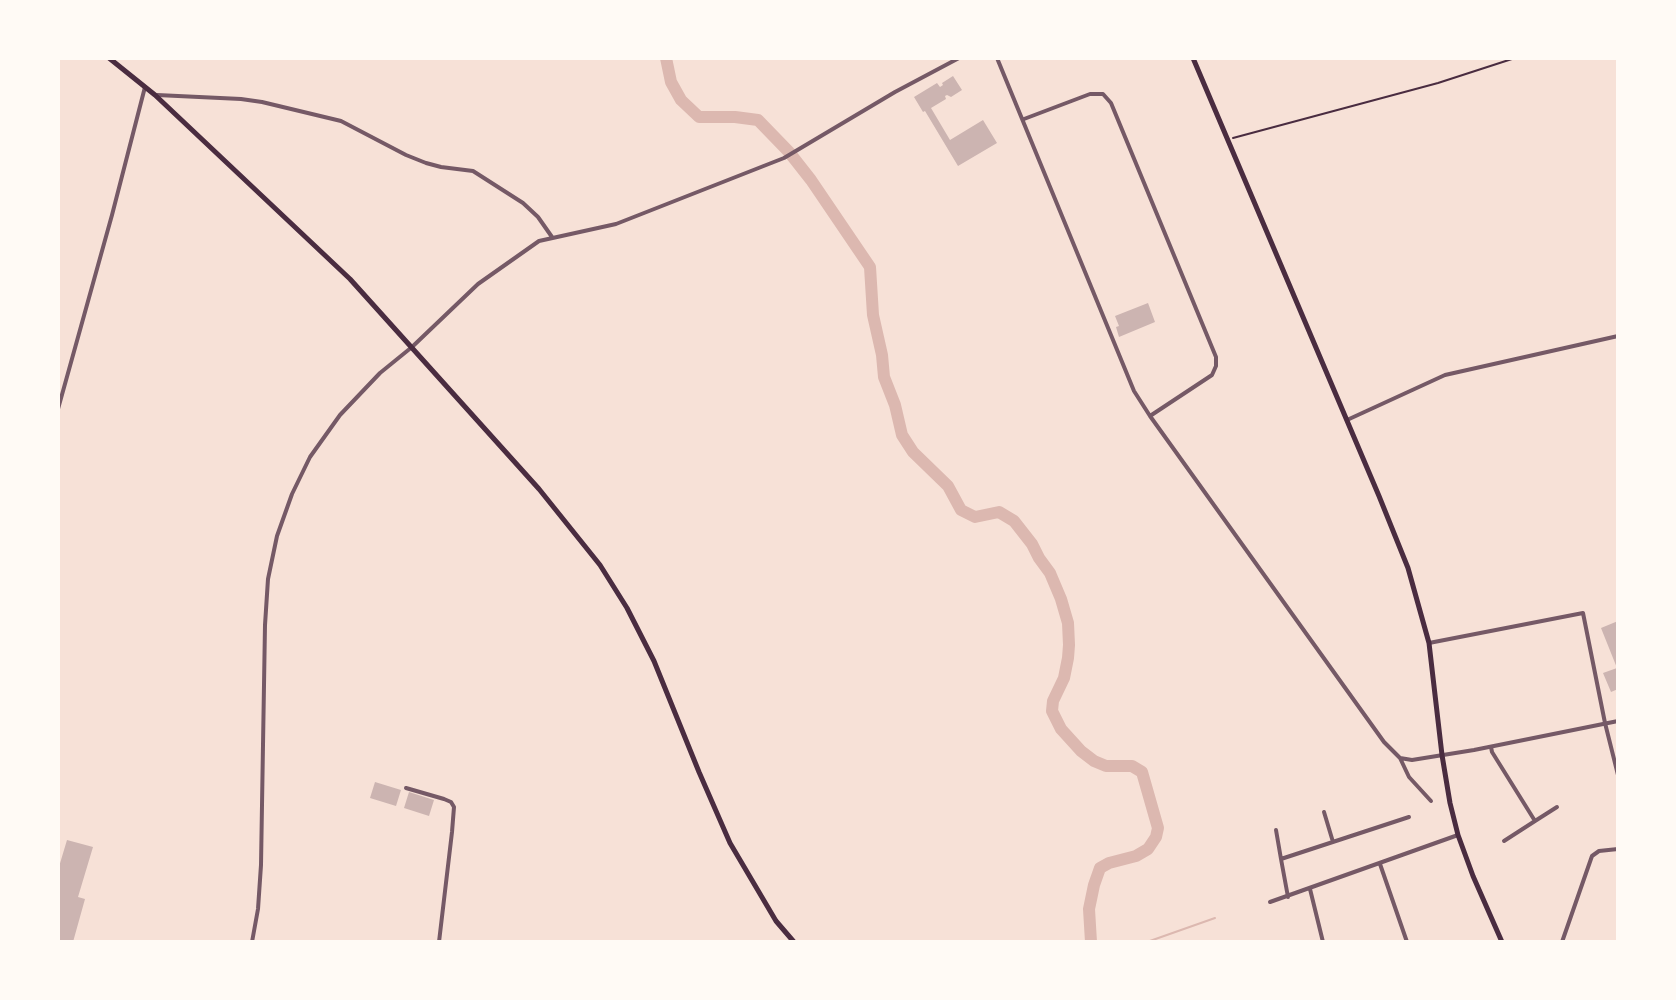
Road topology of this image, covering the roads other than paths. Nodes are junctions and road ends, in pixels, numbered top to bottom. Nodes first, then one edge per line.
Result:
1 (109, 58) edge
2 (959, 58) edge
3 (997, 58) edge
4 (1193, 58) edge
5 (145, 87) junction
6 (155, 95) junction
7 (1024, 119) junction
8 (552, 237) junction
9 (1618, 336) edge
10 (412, 347) junction
11 (58, 409) edge
12 (1150, 416) junction
13 (1347, 420) junction
14 (1429, 643) junction
15 (1618, 721) edge
16 (1605, 723) junction
17 (1491, 747) junction
18 (1442, 755) junction
19 (1400, 758) junction
20 (1618, 775) edge
21 (406, 788) dead end
22 (1431, 801) dead end
23 (1557, 807) dead end
24 (1324, 812) dead end
25 (1409, 817) dead end
26 (1535, 821) junction
27 (1276, 830) dead end
28 (1458, 835) junction
29 (1504, 841) dead end
30 (1333, 842) junction
31 (1618, 849) edge
32 (1281, 859) junction
33 (1380, 864) junction
34 (1310, 889) junction
35 (1288, 897) junction
36 (1270, 902) dead end
37 (252, 942) edge
38 (439, 942) edge
39 (794, 942) edge
40 (1323, 942) edge
41 (1407, 942) edge
42 (1502, 942) edge
43 (1562, 942) edge

1 - 5 main road
2 - 8 street
3 - 7 street
4 - 13 main road
5 - 6 main road
5 - 11 street
6 - 8 street
6 - 10 main road
7 - 12 street
7 - 12 street
8 - 10 street
9 - 13 street
10 - 37 street
10 - 39 main road
12 - 19 street
13 - 14 main road
14 - 16 street
14 - 18 main road
15 - 16 street
16 - 17 street
16 - 20 street
17 - 18 street
17 - 26 street
18 - 19 street
18 - 28 main road
19 - 22 street
21 - 38 street
23 - 26 street
24 - 30 street
25 - 30 street
26 - 29 street
27 - 32 street
28 - 33 street
28 - 42 main road
30 - 32 street
31 - 43 street
32 - 35 street
33 - 34 street
33 - 41 street
34 - 35 street
34 - 40 street
35 - 36 street

